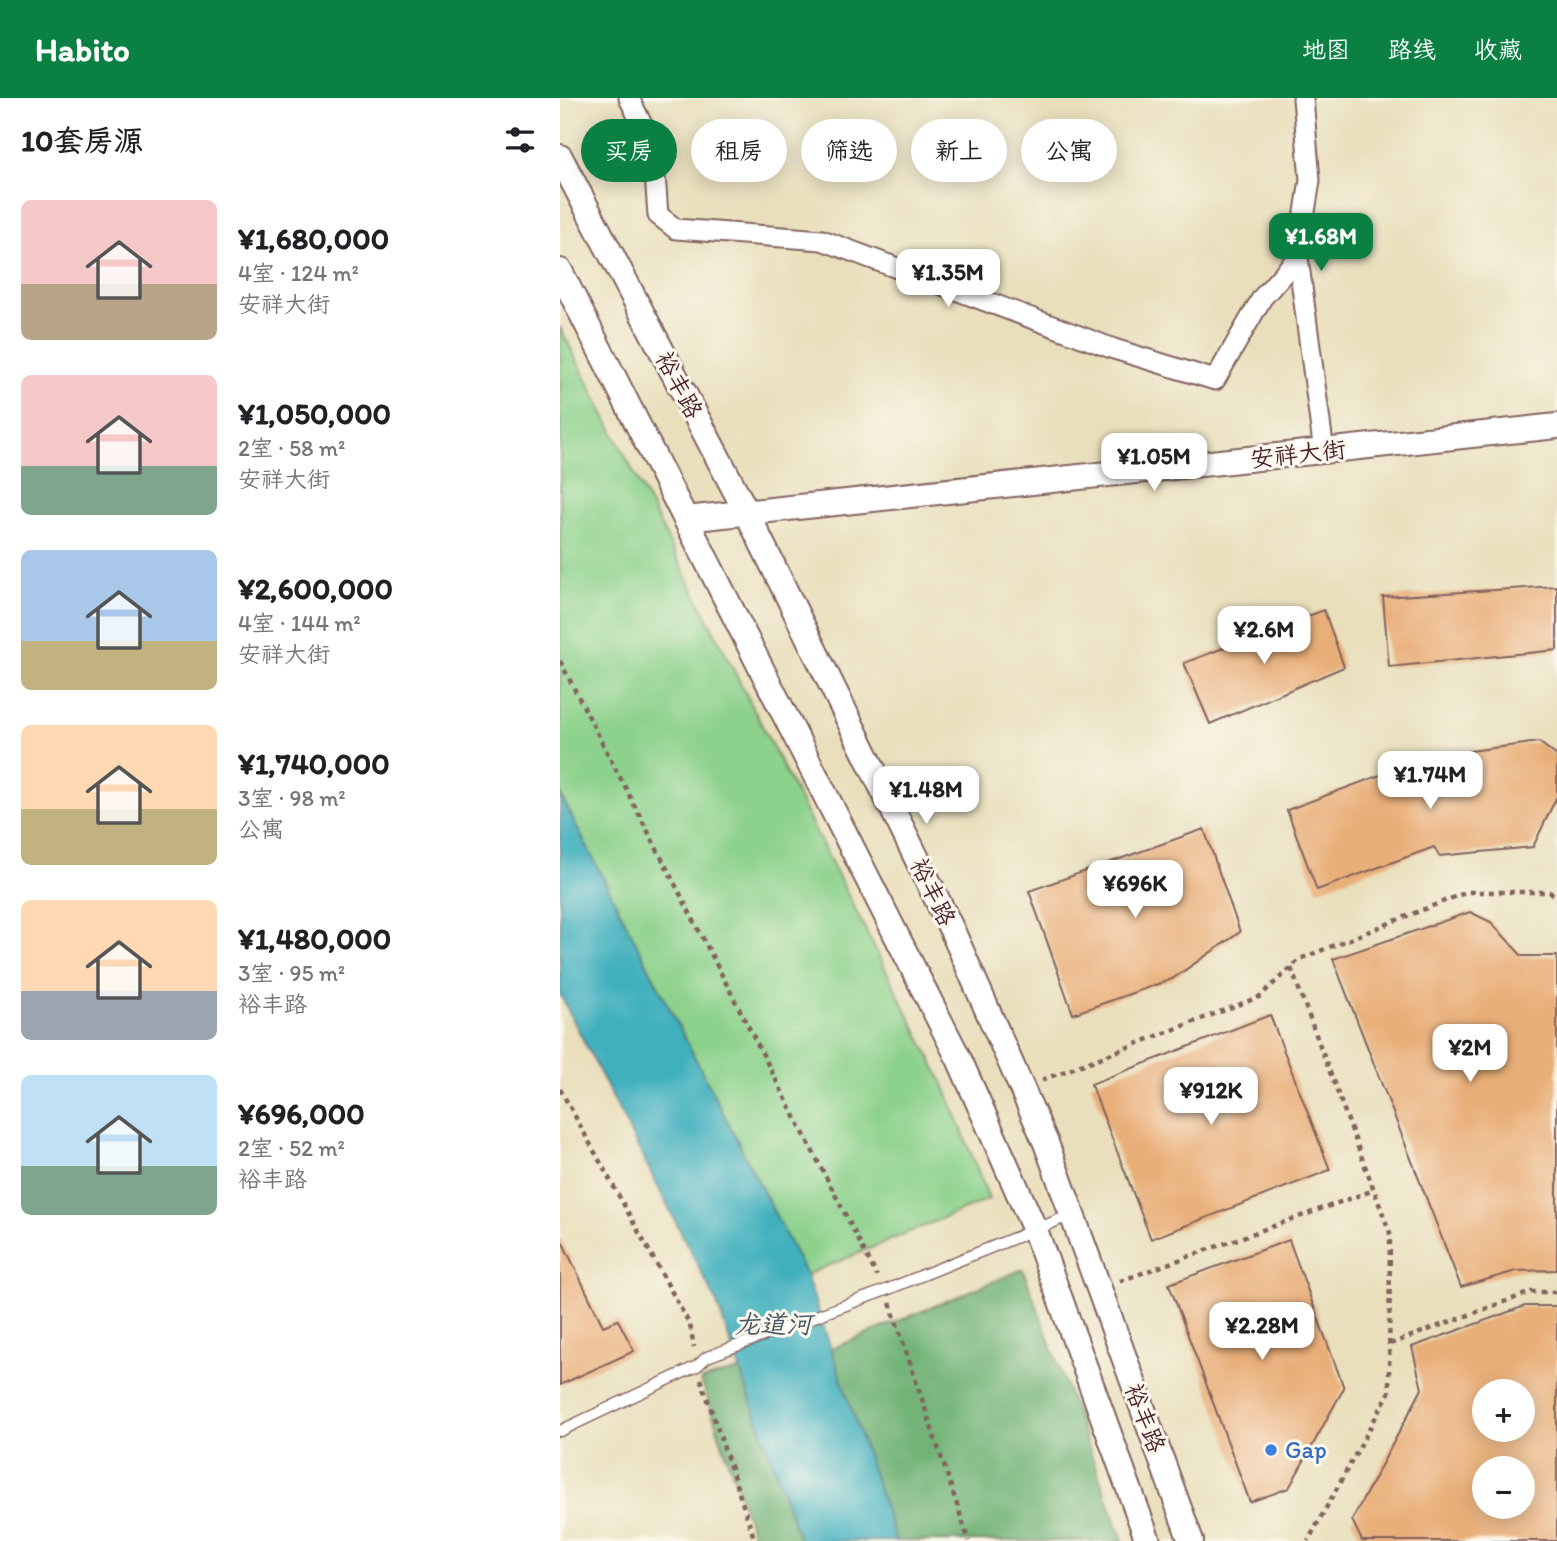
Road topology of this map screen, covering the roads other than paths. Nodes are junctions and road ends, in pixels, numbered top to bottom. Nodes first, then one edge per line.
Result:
1 (629, 98) edge
2 (1303, 98) edge
3 (560, 157) edge
4 (1298, 257) junction
5 (560, 271) edge
6 (1557, 426) edge
7 (1324, 452) junction
8 (747, 513) junction
9 (686, 519) junction
10 (1072, 1214) junction
11 (1035, 1230) junction
12 (560, 1431) edge
13 (1147, 1541) edge
14 (1191, 1541) edge

1 - 4 street
2 - 4 street
3 - 8 street, 裕丰路
4 - 7 street
5 - 9 street, 裕丰路
6 - 7 street, 安祥大街
7 - 8 street, 安祥大街
8 - 9 street, 安祥大街
8 - 10 street, 裕丰路
9 - 11 street, 裕丰路
10 - 11 lane
10 - 14 street, 裕丰路
11 - 12 lane
11 - 13 street, 裕丰路

